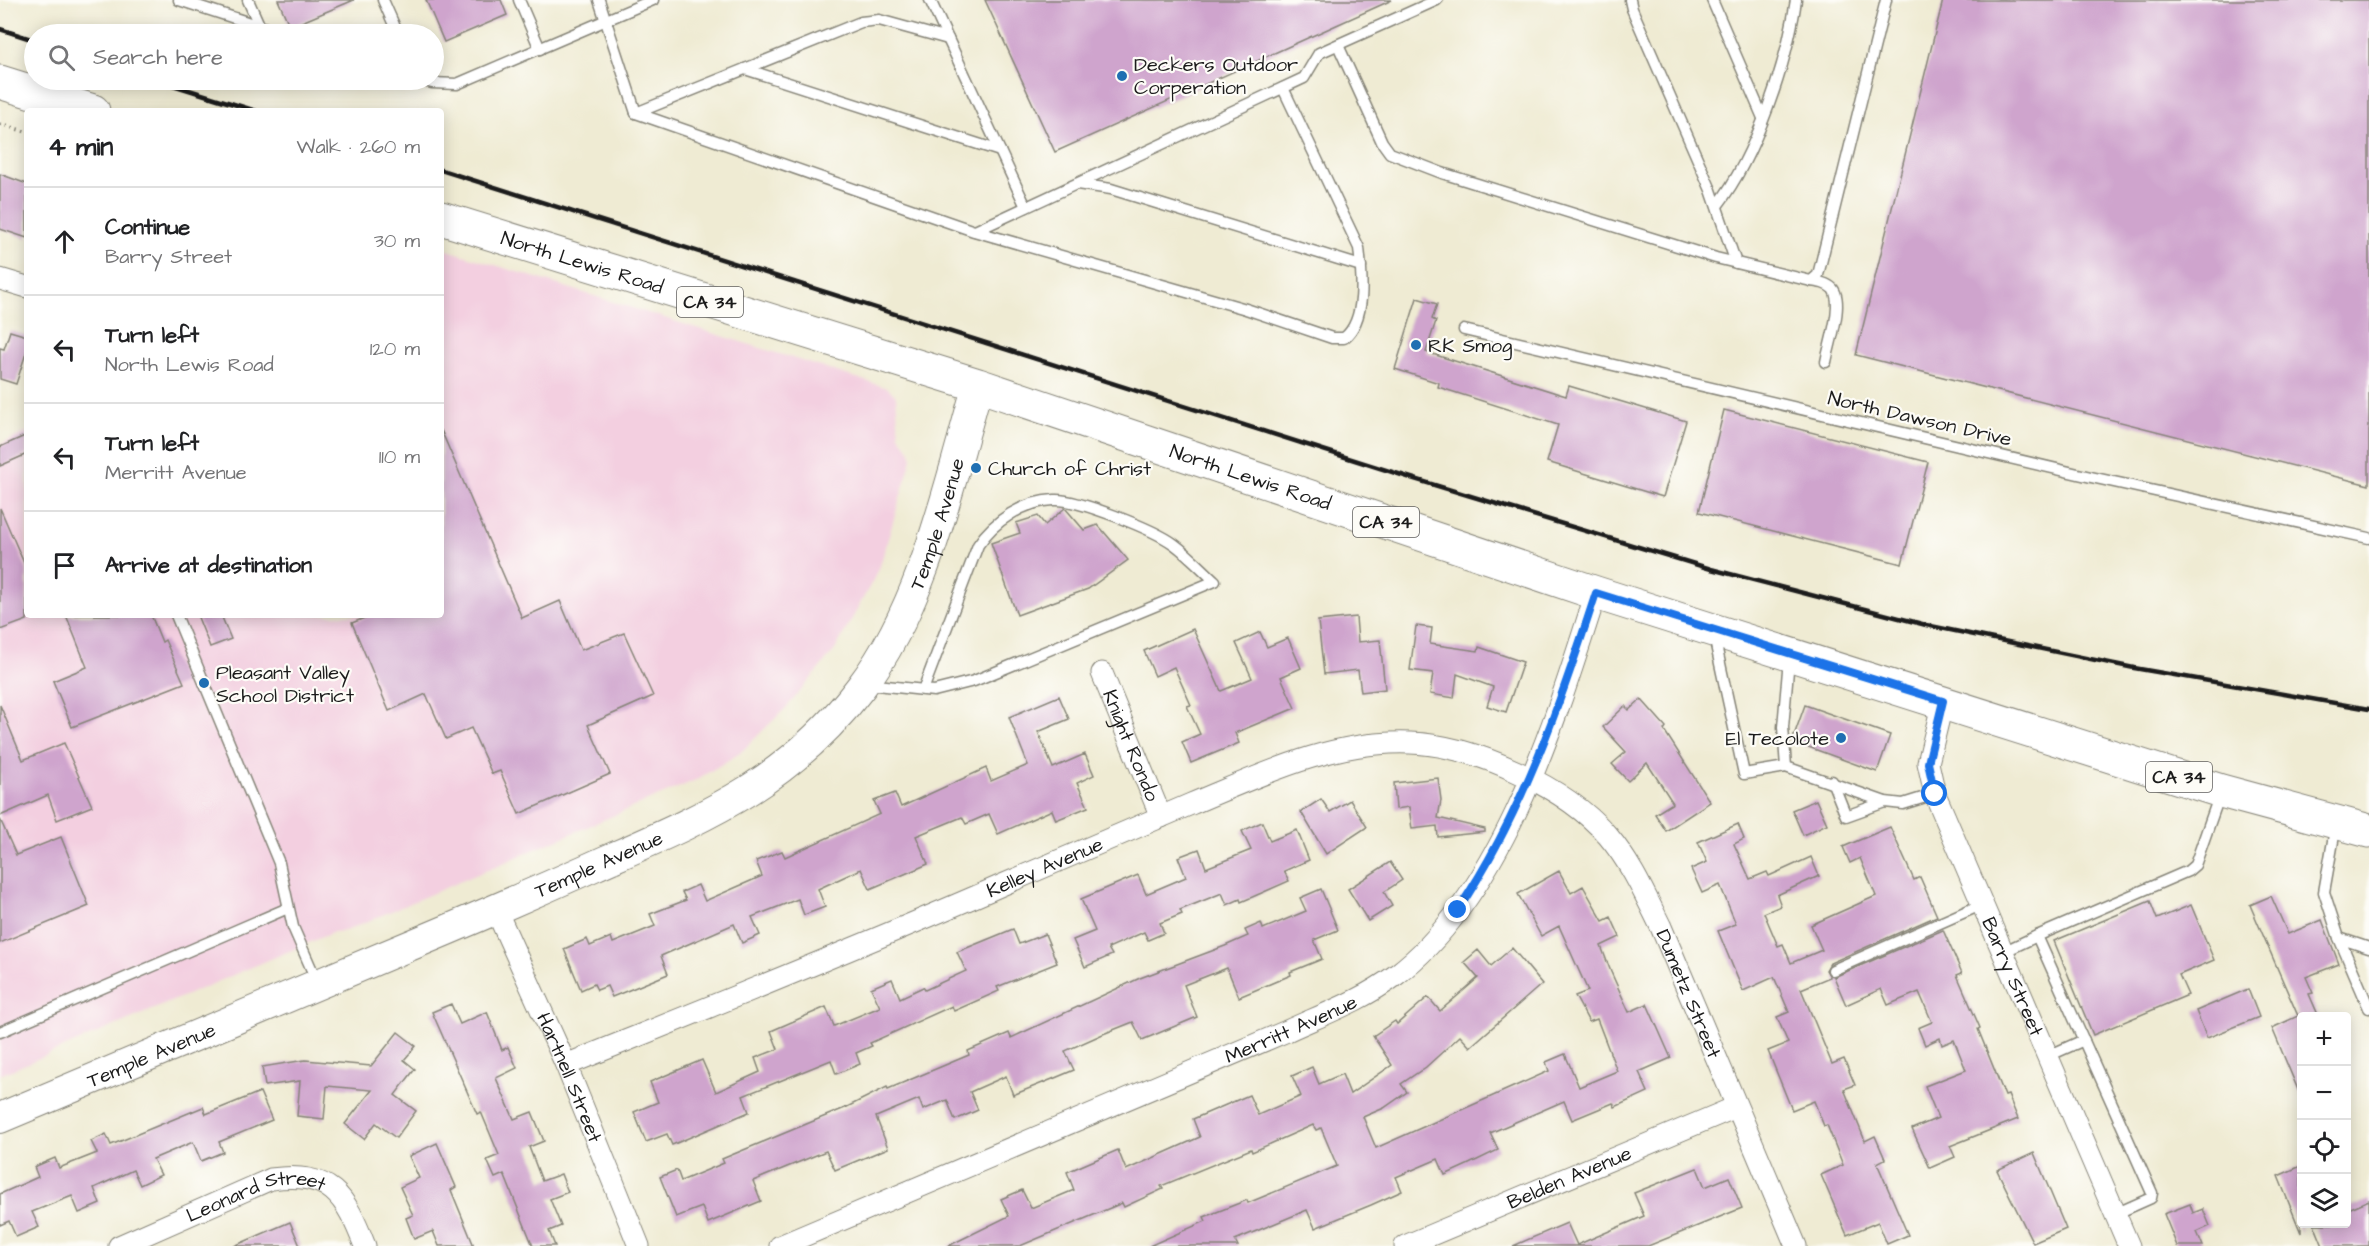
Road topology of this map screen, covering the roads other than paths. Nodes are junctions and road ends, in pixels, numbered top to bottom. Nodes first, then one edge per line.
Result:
1 (248, 0) edge
2 (383, 0) edge
3 (519, 0) edge
4 (599, 0) edge
5 (653, 0) edge
6 (930, 0) edge
7 (1437, 0) edge
8 (1630, 0) edge
9 (1712, 0) edge
10 (1796, 0) edge
11 (1886, 0) edge
12 (182, 1) edge
13 (608, 20) junction
14 (251, 24) edge
15 (259, 24) edge
16 (394, 24) edge
17 (948, 39) junction
18 (1338, 45) junction
19 (540, 49) junction
20 (745, 69) junction
21 (0, 82) edge
22 (444, 83) edge
23 (1283, 88) junction
24 (24, 89) edge
25 (26, 90) edge
26 (83, 108) edge
27 (636, 114) junction
28 (1762, 118) junction
29 (1000, 151) junction
30 (1075, 184) junction
31 (1717, 206) junction
32 (1026, 207) junction
33 (444, 219) edge
34 (974, 231) junction
35 (1736, 263) junction
36 (1361, 266) junction
37 (0, 279) edge
38 (1811, 281) junction
39 (24, 286) edge
40 (1464, 330) dead end
41 (1826, 362) dead end
42 (978, 385) junction
43 (2369, 538) edge
44 (1596, 593) junction
45 (177, 618) edge
46 (1713, 630) junction
47 (1790, 654) junction
48 (1102, 673) dead end
49 (864, 684) junction
50 (923, 690) junction
51 (1943, 701) junction
52 (1786, 767) junction
53 (1530, 780) junction
54 (1832, 781) junction
55 (2221, 790) junction
56 (1935, 794) junction
57 (1886, 801) junction
58 (1161, 817) junction
59 (2337, 822) junction
60 (2369, 831) edge
61 (1983, 904) junction
62 (288, 908) junction
63 (496, 910) junction
64 (2037, 936) junction
65 (2339, 938) junction
66 (2369, 948) edge
67 (2003, 952) junction
68 (1833, 970) dead end
69 (318, 984) junction
70 (2369, 1008) edge
71 (0, 1032) edge
72 (2084, 1040) junction
73 (2048, 1056) junction
74 (566, 1065) junction
75 (1736, 1107) junction
76 (0, 1118) edge
77 (2115, 1214) junction
78 (119, 1246) edge
79 (365, 1246) edge
80 (639, 1246) edge
81 (780, 1246) edge
82 (1405, 1246) edge
83 (1796, 1246) edge
84 (2129, 1246) edge

1 - 15 lane
2 - 16 lane
3 - 19 lane
4 - 13 lane
5 - 13 lane
6 - 17 lane
7 - 18 lane
8 - 31 lane
9 - 28 lane
10 - 28 lane
11 - 38 lane
12 - 14 lane
13 - 19 lane
13 - 27 lane
17 - 20 lane
17 - 29 lane
18 - 23 lane
18 - 35 lane
19 - 22 lane
20 - 27 lane
20 - 29 lane
21 - 24 main road
23 - 30 lane
23 - 36 lane
25 - 26 main road
27 - 34 lane
28 - 31 lane
29 - 32 lane
30 - 32 lane
30 - 36 lane
31 - 35 lane
32 - 34 lane
33 - 42 main road, North Lewis Road / CA 34
34 - 36 lane
35 - 38 lane
37 - 39 street
38 - 41 lane
40 - 43 lane, North Dawson Drive
42 - 44 main road, North Lewis Road / CA 34
42 - 49 main road, Temple Avenue
44 - 46 main road, North Lewis Road / CA 34
44 - 53 street, Merritt Avenue
45 - 62 lane
46 - 47 main road, North Lewis Road / CA 34
46 - 52 lane
47 - 51 main road, North Lewis Road / CA 34
47 - 52 lane
48 - 58 street, Knight Rondo
49 - 50 lane
49 - 63 main road, Temple Avenue
50 - 50 lane
51 - 55 main road, North Lewis Road / CA 34
51 - 56 street, Barry Street
52 - 54 lane
53 - 58 street, Kelley Avenue
53 - 75 street, Dumetz Street
53 - 81 street, Merritt Avenue
54 - 57 lane
54 - 57 lane
55 - 59 main road, North Lewis Road / CA 34
55 - 64 lane
56 - 57 lane
56 - 61 street, Barry Street
58 - 74 street, Kelley Avenue
59 - 60 main road, North Lewis Road / CA 34
59 - 65 lane
61 - 67 street, Barry Street
61 - 68 lane
62 - 69 lane
62 - 71 lane
63 - 69 main road, Temple Avenue
63 - 74 street, Hartnell Street
64 - 67 lane
64 - 72 lane
65 - 66 lane
65 - 70 lane
67 - 73 street, Barry Street
69 - 76 main road, Temple Avenue
72 - 73 lane
72 - 77 lane
73 - 77 street, Barry Street
74 - 80 street, Hartnell Street
75 - 82 street, Belden Avenue
75 - 83 street, Dumetz Street
77 - 84 street, Barry Street
78 - 79 street, Leonard Street

